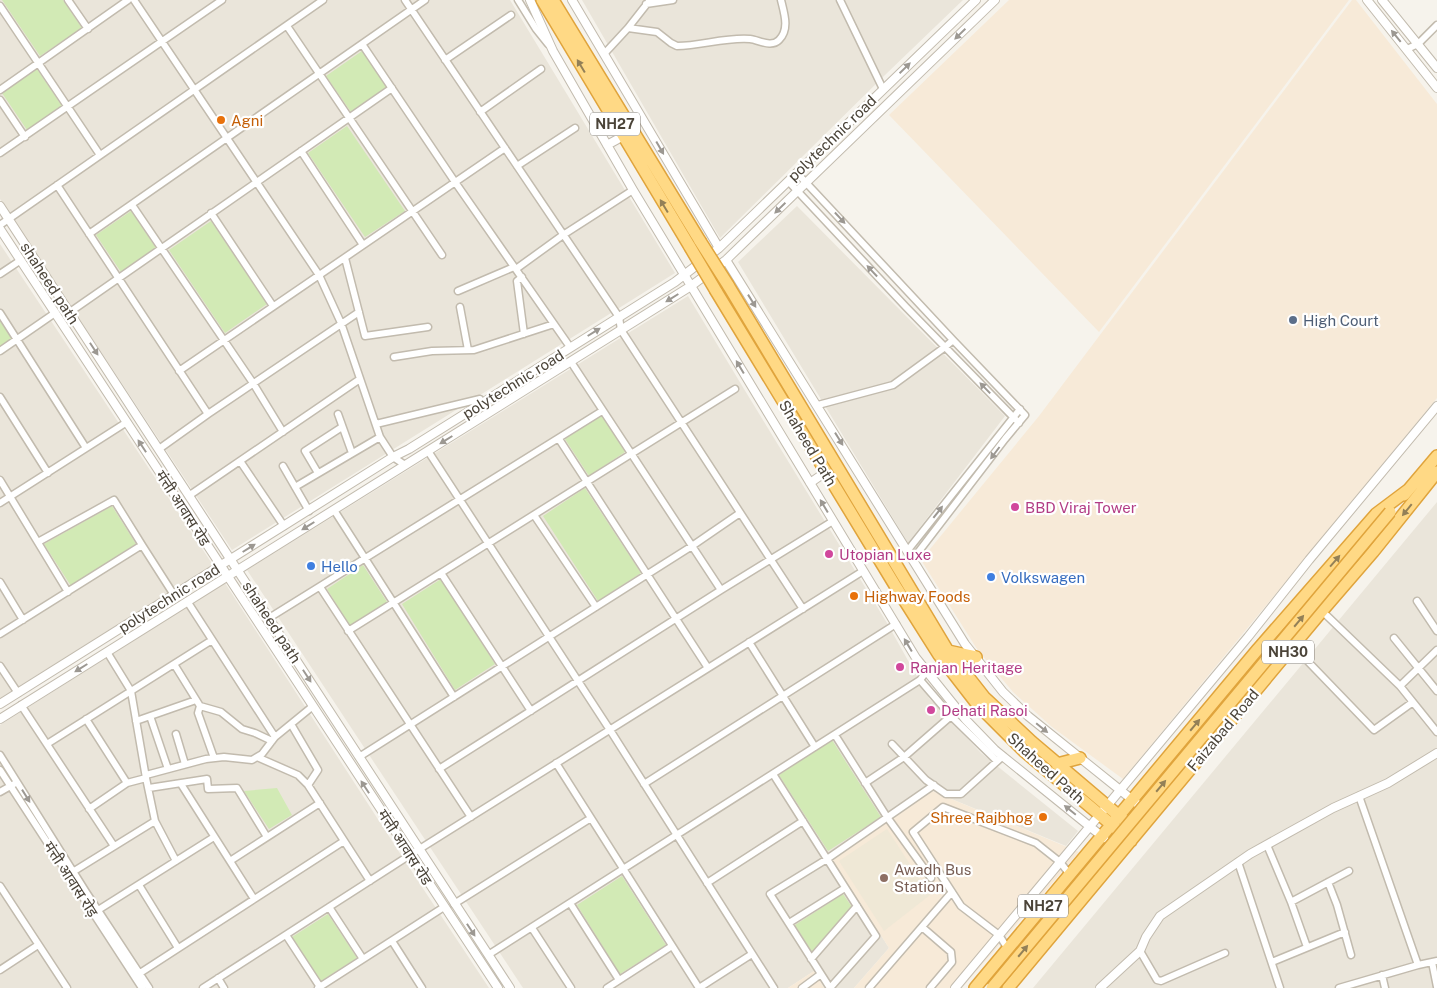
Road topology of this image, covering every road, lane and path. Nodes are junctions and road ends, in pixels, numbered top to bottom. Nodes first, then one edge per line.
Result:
1 (68, 0) edge
2 (128, 0) edge
3 (134, 0) edge
4 (222, 0) edge
5 (323, 0) edge
6 (405, 0) edge
7 (425, 0) edge
8 (518, 0) edge
9 (530, 0) edge
10 (542, 0) edge
11 (553, 0) edge
12 (572, 0) edge
13 (673, 0) edge
14 (781, 0) edge
15 (840, 0) edge
16 (976, 0) edge
17 (995, 0) edge
18 (1367, 0) edge
19 (1382, 0) edge
20 (648, 2) edge
21 (0, 6) edge
22 (412, 10) junction
23 (511, 15) dead end
24 (1437, 25) edge
25 (286, 26) junction
26 (628, 28) junction
27 (88, 29) junction
28 (162, 42) junction
29 (362, 44) junction
30 (1418, 44) junction
31 (1407, 49) junction
32 (553, 50) junction
33 (604, 54) junction
34 (445, 60) junction
35 (38, 63) junction
36 (1437, 68) edge
37 (541, 69) dead end
38 (319, 74) junction
39 (392, 88) junction
40 (1437, 88) edge
41 (884, 89) junction
42 (0, 90) edge
43 (194, 90) junction
44 (0, 100) edge
45 (867, 105) junction
46 (68, 107) junction
47 (480, 112) junction
48 (877, 114) junction
49 (348, 118) junction
50 (575, 128) dead end
51 (25, 137) junction
52 (227, 138) junction
53 (618, 139) dead end
54 (607, 146) junction
55 (505, 148) junction
56 (301, 150) junction
57 (0, 154) edge
58 (100, 155) junction
59 (517, 166) junction
60 (797, 173) junction
61 (788, 181) junction
62 (256, 182) junction
63 (455, 182) junction
64 (807, 182) junction
65 (57, 185) junction
66 (633, 190) junction
67 (798, 191) junction
68 (132, 205) junction
69 (0, 206) edge
70 (412, 212) junction
71 (211, 213) junction
72 (8, 219) junction
73 (0, 225) edge
74 (0, 229) edge
75 (89, 234) junction
76 (564, 235) junction
77 (363, 245) junction
78 (161, 248) junction
79 (719, 248) junction
80 (442, 255) dead end
81 (345, 258) junction
82 (20, 260) junction
83 (726, 260) junction
84 (515, 268) junction
85 (0, 274) edge
86 (319, 275) junction
87 (684, 275) junction
88 (522, 277) junction
89 (118, 278) junction
90 (691, 286) junction
91 (458, 291) dead end
92 (274, 306) junction
93 (460, 307) dead end
94 (70, 312) junction
95 (359, 312) junction
96 (0, 313) edge
97 (55, 313) junction
98 (619, 317) junction
99 (341, 323) junction
100 (554, 324) junction
101 (428, 327) dead end
102 (621, 330) junction
103 (524, 334) junction
104 (17, 340) junction
105 (224, 340) junction
106 (953, 340) junction
107 (570, 347) junction
108 (945, 347) junction
109 (468, 350) junction
110 (0, 351) edge
111 (394, 358) dead end
112 (571, 362) junction
113 (179, 371) junction
114 (360, 379) junction
115 (252, 383) junction
116 (735, 389) dead end
117 (1, 401) edge
118 (482, 403) junction
119 (818, 406) junction
120 (1437, 406) edge
121 (1020, 409) junction
122 (602, 411) junction
123 (208, 414) junction
124 (338, 414) dead end
125 (1013, 417) junction
126 (127, 422) junction
127 (681, 423) junction
128 (1019, 423) junction
129 (376, 424) junction
130 (342, 427) junction
131 (283, 432) junction
132 (380, 437) junction
133 (559, 439) junction
134 (86, 448) junction
135 (159, 449) junction
136 (428, 451) junction
137 (352, 453) junction
138 (631, 454) junction
139 (1437, 456) edge
140 (393, 457) junction
141 (850, 458) junction
142 (240, 461) junction
143 (843, 462) dead end
144 (405, 465) junction
145 (283, 466) dead end
146 (1437, 472) edge
147 (48, 473) junction
148 (318, 473) junction
149 (820, 476) dead end
150 (0, 480) edge
151 (587, 482) junction
152 (810, 483) junction
153 (295, 486) junction
154 (1408, 490) junction
155 (190, 496) junction
156 (10, 497) junction
157 (460, 500) junction
158 (0, 503) edge
159 (334, 510) junction
160 (309, 511) junction
161 (740, 513) junction
162 (534, 515) junction
163 (833, 521) junction
164 (284, 526) junction
165 (38, 542) junction
166 (488, 544) junction
167 (142, 545) junction
168 (692, 546) junction
169 (908, 550) junction
170 (231, 559) junction
171 (365, 559) junction
172 (771, 559) junction
173 (913, 559) junction
174 (221, 566) junction
175 (238, 570) junction
176 (864, 571) junction
177 (442, 573) junction
178 (647, 574) junction
179 (228, 576) junction
180 (0, 582) edge
181 (320, 587) junction
182 (721, 590) junction
183 (68, 592) junction
184 (174, 595) junction
185 (187, 601) junction
186 (1417, 601) dead end
187 (394, 603) junction
188 (596, 606) junction
189 (803, 609) junction
190 (1322, 610) junction
191 (269, 618) junction
192 (676, 619) junction
193 (23, 620) junction
194 (896, 624) junction
195 (348, 631) junction
196 (1437, 631) edge
197 (0, 634) edge
198 (549, 636) junction
199 (1394, 638) dead end
200 (212, 640) junction
201 (749, 642) junction
202 (1293, 646) junction
203 (1437, 650) edge
204 (948, 651) junction
205 (107, 652) junction
206 (976, 657) junction
207 (174, 664) junction
208 (0, 666) edge
209 (502, 666) junction
210 (708, 668) junction
211 (1418, 668) junction
212 (927, 671) junction
213 (920, 680) junction
214 (578, 681) junction
215 (1400, 686) junction
216 (131, 691) junction
217 (1437, 691) edge
218 (930, 692) junction
219 (18, 693) junction
220 (454, 696) junction
221 (783, 696) junction
222 (946, 696) junction
223 (198, 702) junction
224 (1413, 702) junction
225 (0, 704) edge
226 (21, 705) junction
227 (313, 706) junction
228 (531, 711) junction
229 (960, 713) junction
230 (150, 716) junction
231 (951, 716) junction
232 (0, 719) edge
233 (86, 719) junction
234 (136, 721) junction
235 (291, 724) junction
236 (410, 725) junction
237 (610, 730) junction
238 (1437, 732) edge
239 (176, 734) dead end
240 (834, 735) junction
241 (274, 739) junction
242 (47, 744) junction
243 (892, 744) dead end
244 (815, 748) junction
245 (1437, 753) edge
246 (0, 754) edge
247 (359, 757) junction
248 (904, 757) junction
249 (214, 758) junction
250 (257, 758) junction
251 (1000, 758) junction
252 (1080, 758) junction
253 (556, 763) junction
254 (185, 764) junction
255 (1058, 764) junction
256 (168, 769) junction
257 (439, 769) junction
258 (0, 770) edge
259 (773, 774) junction
260 (146, 776) junction
261 (17, 782) junction
262 (865, 782) junction
263 (127, 783) junction
264 (181, 784) junction
265 (644, 784) junction
266 (308, 785) junction
267 (934, 785) junction
268 (10, 786) junction
269 (149, 788) junction
270 (1119, 790) junction
271 (0, 792) edge
272 (1359, 796) junction
273 (1132, 800) junction
274 (320, 803) junction
275 (89, 809) junction
276 (1103, 810) junction
277 (1152, 815) junction
278 (471, 817) junction
279 (591, 818) junction
280 (887, 818) junction
281 (1115, 820) junction
282 (155, 821) junction
283 (803, 821) junction
284 (1090, 826) junction
285 (677, 835) junction
286 (268, 836) junction
287 (1102, 836) junction
288 (1134, 836) junction
289 (214, 837) junction
290 (344, 840) junction
291 (1267, 845) junction
292 (114, 846) junction
293 (419, 850) junction
294 (1122, 852) junction
295 (410, 855) junction
296 (827, 859) junction
297 (176, 861) junction
298 (230, 861) junction
299 (1060, 862) junction
300 (1238, 862) junction
301 (624, 869) junction
302 (1349, 871) dead end
303 (70, 873) junction
304 (1070, 875) junction
305 (931, 878) dead end
306 (370, 881) junction
307 (1328, 882) junction
308 (708, 883) junction
309 (139, 885) junction
310 (0, 886) edge
311 (845, 888) junction
312 (1089, 891) junction
313 (952, 892) junction
314 (254, 899) junction
315 (1291, 902) junction
316 (454, 904) junction
317 (570, 904) junction
318 (857, 906) junction
319 (329, 907) junction
320 (444, 907) junction
321 (96, 912) junction
322 (788, 923) junction
323 (922, 926) junction
324 (532, 928) junction
325 (1345, 932) junction
326 (286, 935) junction
327 (999, 935) junction
328 (392, 941) junction
329 (38, 945) junction
330 (672, 946) junction
331 (1307, 947) junction
332 (178, 948) junction
333 (1008, 949) junction
334 (1140, 951) junction
335 (1225, 953) dead end
336 (752, 954) junction
337 (1351, 955) dead end
338 (488, 956) junction
339 (363, 959) junction
340 (811, 959) junction
341 (1435, 961) edge
342 (1272, 962) junction
343 (1418, 965) junction
344 (0, 970) edge
345 (821, 974) junction
346 (137, 975) junction
347 (1382, 975) junction
348 (218, 978) junction
349 (619, 980) junction
350 (811, 986) edge
351 (1437, 987) edge
352 (67, 988) edge
353 (142, 988) edge
354 (150, 988) edge
355 (203, 988) edge
356 (224, 988) edge
357 (319, 988) edge
358 (422, 988) edge
359 (498, 988) edge
360 (510, 988) edge
361 (571, 988) edge
362 (607, 988) edge
363 (699, 988) edge
364 (774, 988) edge
365 (802, 988) edge
366 (869, 988) edge
367 (930, 988) edge
368 (955, 988) edge
369 (975, 988) edge
370 (992, 988) edge
371 (1008, 988) edge
372 (1100, 988) edge
373 (1280, 988) edge
374 (1339, 988) edge
375 (1385, 988) edge

1 - 27 street
2 - 27 street
3 - 28 street
4 - 28 street
5 - 25 street
6 - 22 street
7 - 22 street
8 - 32 street
9 - 32 street
276 -> 10 highway, Shaheed Path / NH27, bridge
11 - 204 highway, Shaheed Path / NH27, bridge
12 - 33 street
13 - 20 street
14 - 26 street
15 - 41 street
41 -> 16 street, polytechnic road
17 -> 48 street
31 -> 18 street
19 - 30 street
20 - 26 street
21 - 35 street
22 - 29 street
22 - 34 street
23 - 34 street
24 - 30 street
25 - 38 street
25 - 43 street
26 - 33 street
27 - 35 street
28 - 43 street
28 - 46 street
29 - 38 street
29 - 39 street
30 - 31 street
30 - 36 street
31 - 40 street
32 - 54 street
33 -> 79 street
34 - 47 street
35 - 42 street
35 - 46 street
37 - 47 street
38 - 49 street
38 - 52 street
39 - 49 street
39 - 63 street
41 - 45 street, polytechnic road
43 - 52 street
43 - 58 street
44 - 51 street
45 - 48 street
45 - 60 street, polytechnic road
46 - 51 street
46 - 58 street
47 - 55 street
48 - 64 street
49 - 56 street
49 - 70 street
50 - 59 street
51 - 57 street
52 - 62 street
52 - 68 street
53 - 54 street
54 - 66 street
55 - 59 street
55 - 63 street
56 - 62 street
56 - 77 street
58 - 65 street
59 - 76 street
60 - 61 street, polytechnic road
60 - 64 street
61 - 67 street
61 - 79 street, polytechnic road
62 - 71 street
62 - 86 street
63 - 70 street
63 - 84 street
64 - 67 street
64 -> 106 street
65 - 72 street
65 - 75 street
66 - 76 street
66 - 87 street
67 -> 83 street
108 -> 67 street
68 - 75 street
68 - 78 street
69 - 72 street, shaheed path
70 - 77 street
70 - 80 street
71 - 78 street
71 - 92 street
72 - 73 street
72 - 94 street, shaheed path
74 - 82 street, मंत्ती आवास रोड
75 - 89 street
76 - 84 street
76 - 98 street
77 - 81 street
78 - 89 street
78 - 105 street
79 - 87 street, polytechnic road
81 - 86 street
81 - 95 street
82 - 85 street
82 - 97 street, मंत्ती आवास रोड
83 - 90 street
83 -> 119 street
84 - 88 street
84 - 91 street
86 - 92 street
86 - 99 street
87 - 90 street
87 - 98 street, polytechnic road
88 - 100 street
88 - 103 street
89 - 94 street
89 - 113 street
90 -> 102 street
152 -> 90 street
92 - 105 street
93 - 109 street
94 -> 135 street, shaheed path
95 - 99 street
95 - 101 street
96 - 104 street
97 - 104 street
97 - 126 street, मंत्ती आवास रोड
98 - 102 street
107 -> 98 street, polytechnic road
99 - 114 street
99 - 115 street
100 - 103 street
100 - 107 street
102 - 112 street
102 - 127 street
103 - 109 street
104 - 110 street
104 - 134 street
105 - 113 street
105 - 115 street
106 - 108 street
106 - 121 street
107 - 118 street, polytechnic road
108 - 119 street
125 -> 108 street
109 - 111 street
112 - 122 street
112 -> 136 street
113 - 123 street
114 - 129 street
114 - 131 street
115 - 123 street
115 - 131 street
116 - 127 street
117 - 147 street
118 - 129 street
118 - 140 street, polytechnic road
119 -> 141 street
120 - 270 street
121 - 125 street
121 - 128 street
122 - 133 street
122 - 138 street
123 - 135 street
124 - 130 street
125 - 128 street
169 -> 125 street
126 - 134 street
174 -> 126 street, मंत्ती आवास रोड
127 - 138 street
127 - 161 street
128 -> 173 street
129 - 132 street
130 - 137 street
130 - 148 street
131 - 142 street
132 - 137 street
132 - 140 street
133 - 151 street
133 - 157 street
134 - 147 street
135 - 155 street, shaheed path
136 - 144 street
136 - 157 street
137 - 148 street
138 - 151 street
138 - 168 street
139 - 154 highway, NH30
140 - 144 street
140 - 160 street, polytechnic road
141 - 143 street
141 - 169 street
142 - 155 street
142 - 164 street
144 - 159 street
145 - 153 street
146 -> 190 highway, Faizabad Road / NH30
147 - 156 street
148 - 153 street
149 - 152 street
150 - 156 street
151 - 162 street
151 - 178 street
163 -> 152 street
153 - 160 street
273 -> 154 highway, NH30
370 -> 154 highway, bridge
155 - 170 street, shaheed path
156 - 158 street
156 - 165 street
157 - 166 street
157 - 171 street
159 - 171 street
159 -> 175 street
160 - 164 street, polytechnic road
161 - 168 street
161 - 172 street
162 - 166 street
162 - 188 street
163 - 172 street
163 - 176 street
170 -> 164 street, polytechnic road
165 - 167 street
165 - 183 street
166 - 177 street
166 - 198 street
167 - 183 street
167 - 184 street
168 - 178 street
168 - 182 street
169 - 173 street
170 - 174 street, polytechnic road
170 - 175 street, shaheed path
171 - 181 street
171 - 187 street
172 - 182 street
172 - 189 street
173 - 206 street
174 - 179 street, मंत्ती आवास रोड
174 - 184 street, polytechnic road
175 - 179 street
175 - 191 street, shaheed path
176 - 189 street
176 - 194 street
177 - 187 street
177 - 209 street
178 - 188 street
178 - 192 street
179 - 185 street
179 - 227 street, मंत्ती आवास रोड
180 - 193 street
181 - 191 street
181 - 195 street
182 - 192 street
183 - 193 street
184 - 219 street, polytechnic road
185 - 200 street
185 - 205 street
186 - 196 street
187 - 195 street
187 - 220 street
188 - 198 street
189 - 201 street
190 - 202 highway, Faizabad Road / NH30
190 - 215 street
191 -> 247 street, shaheed path
192 - 210 street
192 - 214 street
193 - 197 street
212 -> 194 street
194 - 221 street
195 - 236 street
198 - 209 street
198 - 214 street
199 - 211 street
200 - 207 street
200 - 241 street
201 - 210 street
201 - 221 street
202 - 224 street
202 - 277 highway, Faizabad Road / NH30
203 - 211 street
204 - 206 highway
204 - 255 highway, Shaheed Path / NH27
205 - 216 street
205 -> 226 street
206 -> 252 street
207 - 216 street
207 - 223 street
208 - 219 street
209 - 220 street
209 - 228 street
210 - 237 street
211 - 215 street
211 - 217 street
212 - 213 street
212 - 222 street
213 - 218 street
213 - 240 street
214 - 228 street
214 - 237 street
215 - 224 street
216 - 233 street
216 - 234 street
218 - 222 street
218 - 231 street
219 - 225 street, polytechnic road
220 - 236 street
221 - 244 street
221 - 265 street
222 - 229 street
223 - 230 street
223 - 241 street
223 - 249 street
224 - 238 street
226 - 232 street
226 - 242 street
227 - 235 street
295 -> 227 street, मंत्ती आवास रोड
228 - 257 street
229 - 231 street
229 - 251 street
230 - 234 street
230 - 256 street
231 - 248 street
231 - 251 street
233 - 242 street
233 - 263 street
234 - 260 street
235 - 241 street
235 - 266 street
236 - 247 street
236 - 257 street
237 - 253 street
237 - 265 street
239 - 254 street
240 - 244 street
240 - 262 street
241 - 250 street
242 - 275 street
243 - 248 street
244 - 259 street
245 - 272 street
246 - 261 street
247 - 293 street, shaheed path
248 - 262 street
248 - 267 street
249 - 250 street
249 - 254 street
250 - 266 street
251 - 267 street
284 -> 251 street
252 - 255 highway
252 - 270 street
253 - 278 street
253 - 279 street
254 - 256 street
255 - 276 highway, Shaheed Path / NH27
256 - 260 street
257 - 278 street
258 - 268 street, मंत्ती आवास रोड़
259 - 283 street
259 - 285 street
260 - 263 street
260 - 269 street
261 - 268 street
261 -> 303 street
262 - 280 street
263 - 275 street
264 - 269 street
264 - 286 street
264 - 289 street
265 - 285 street
266 - 274 street
267 - 280 street
268 - 271 street
268 - 303 street, मंत्ती आवास रोड़
269 - 282 street
270 - 273 street
270 - 276 street
272 - 291 street
272 - 343 street
273 - 277 street
273 - 281 highway, NH30
274 - 286 street
274 - 290 street
275 - 292 street
276 - 281 highway, Shaheed Path / NH27
276 - 284 street
277 - 288 highway, Faizabad Road / NH30
278 - 293 street
279 - 301 street
279 - 316 street
280 - 296 street
280 - 305 street
281 - 287 highway, NH27
281 - 288 highway, Shaheed Path / NH27
282 - 292 street
282 - 297 street
283 - 296 street
283 - 308 street
284 - 287 street
284 - 299 street
285 - 301 street
285 - 308 street
286 - 298 street
287 - 294 street
287 - 304 highway, NH27
288 - 294 highway, Faizabad Road / NH27
289 - 297 street
289 - 298 street
290 - 306 street
290 - 314 street
291 - 300 street
291 - 315 street
292 - 303 street
293 - 295 street
293 - 316 street, shaheed path
294 - 312 highway, Faizabad Road / NH27
295 - 306 street
295 - 320 street, मंत्ती आवास रोड
296 - 311 street
296 - 322 street
297 - 309 street
298 - 314 street
299 - 304 street
299 - 313 street
299 - 327 street
300 - 334 street
300 - 342 street
301 - 317 street
301 - 330 street
302 - 307 street
303 - 321 street, मंत्ती आवास रोड़
304 - 312 street
304 - 333 highway, NH27
306 - 319 street
307 - 315 street
307 - 325 street
308 - 336 street
309 - 321 street
309 - 332 street
310 - 329 street
311 - 318 street
311 - 322 street
312 - 371 highway, Faizabad Road / NH27
313 - 323 street
313 - 327 street
314 - 332 street
315 - 331 street
316 -> 338 street, shaheed path
317 - 324 street
317 - 349 street
318 - 340 street
318 - 345 street
319 - 326 street
319 - 339 street
320 - 328 street
320 - 359 street, मंत्ती आवास रोड
321 - 346 street, मंत्ती आवास रोड़
322 - 340 street
323 - 366 street
323 - 367 street
324 - 338 street
324 - 361 street
325 - 331 street
325 - 337 street
326 - 348 street
326 - 357 street
327 - 333 street
327 - 368 street
328 - 339 street
328 - 358 street
329 - 344 street
329 - 352 street
330 - 349 street
330 - 363 street
331 - 342 street
332 - 346 street
333 - 369 highway, NH27
334 - 335 street
334 - 372 street
336 - 363 street
336 - 364 street
338 - 360 street, shaheed path
339 - 357 street
340 - 345 street
341 - 343 street
341 - 351 street
342 - 373 street
343 - 347 street
345 - 350 street
346 - 353 street, मंत्ती आवास रोड़
346 - 354 street
347 - 374 street
347 - 375 street
348 - 355 street
348 - 356 street
349 - 362 street
350 - 365 street

